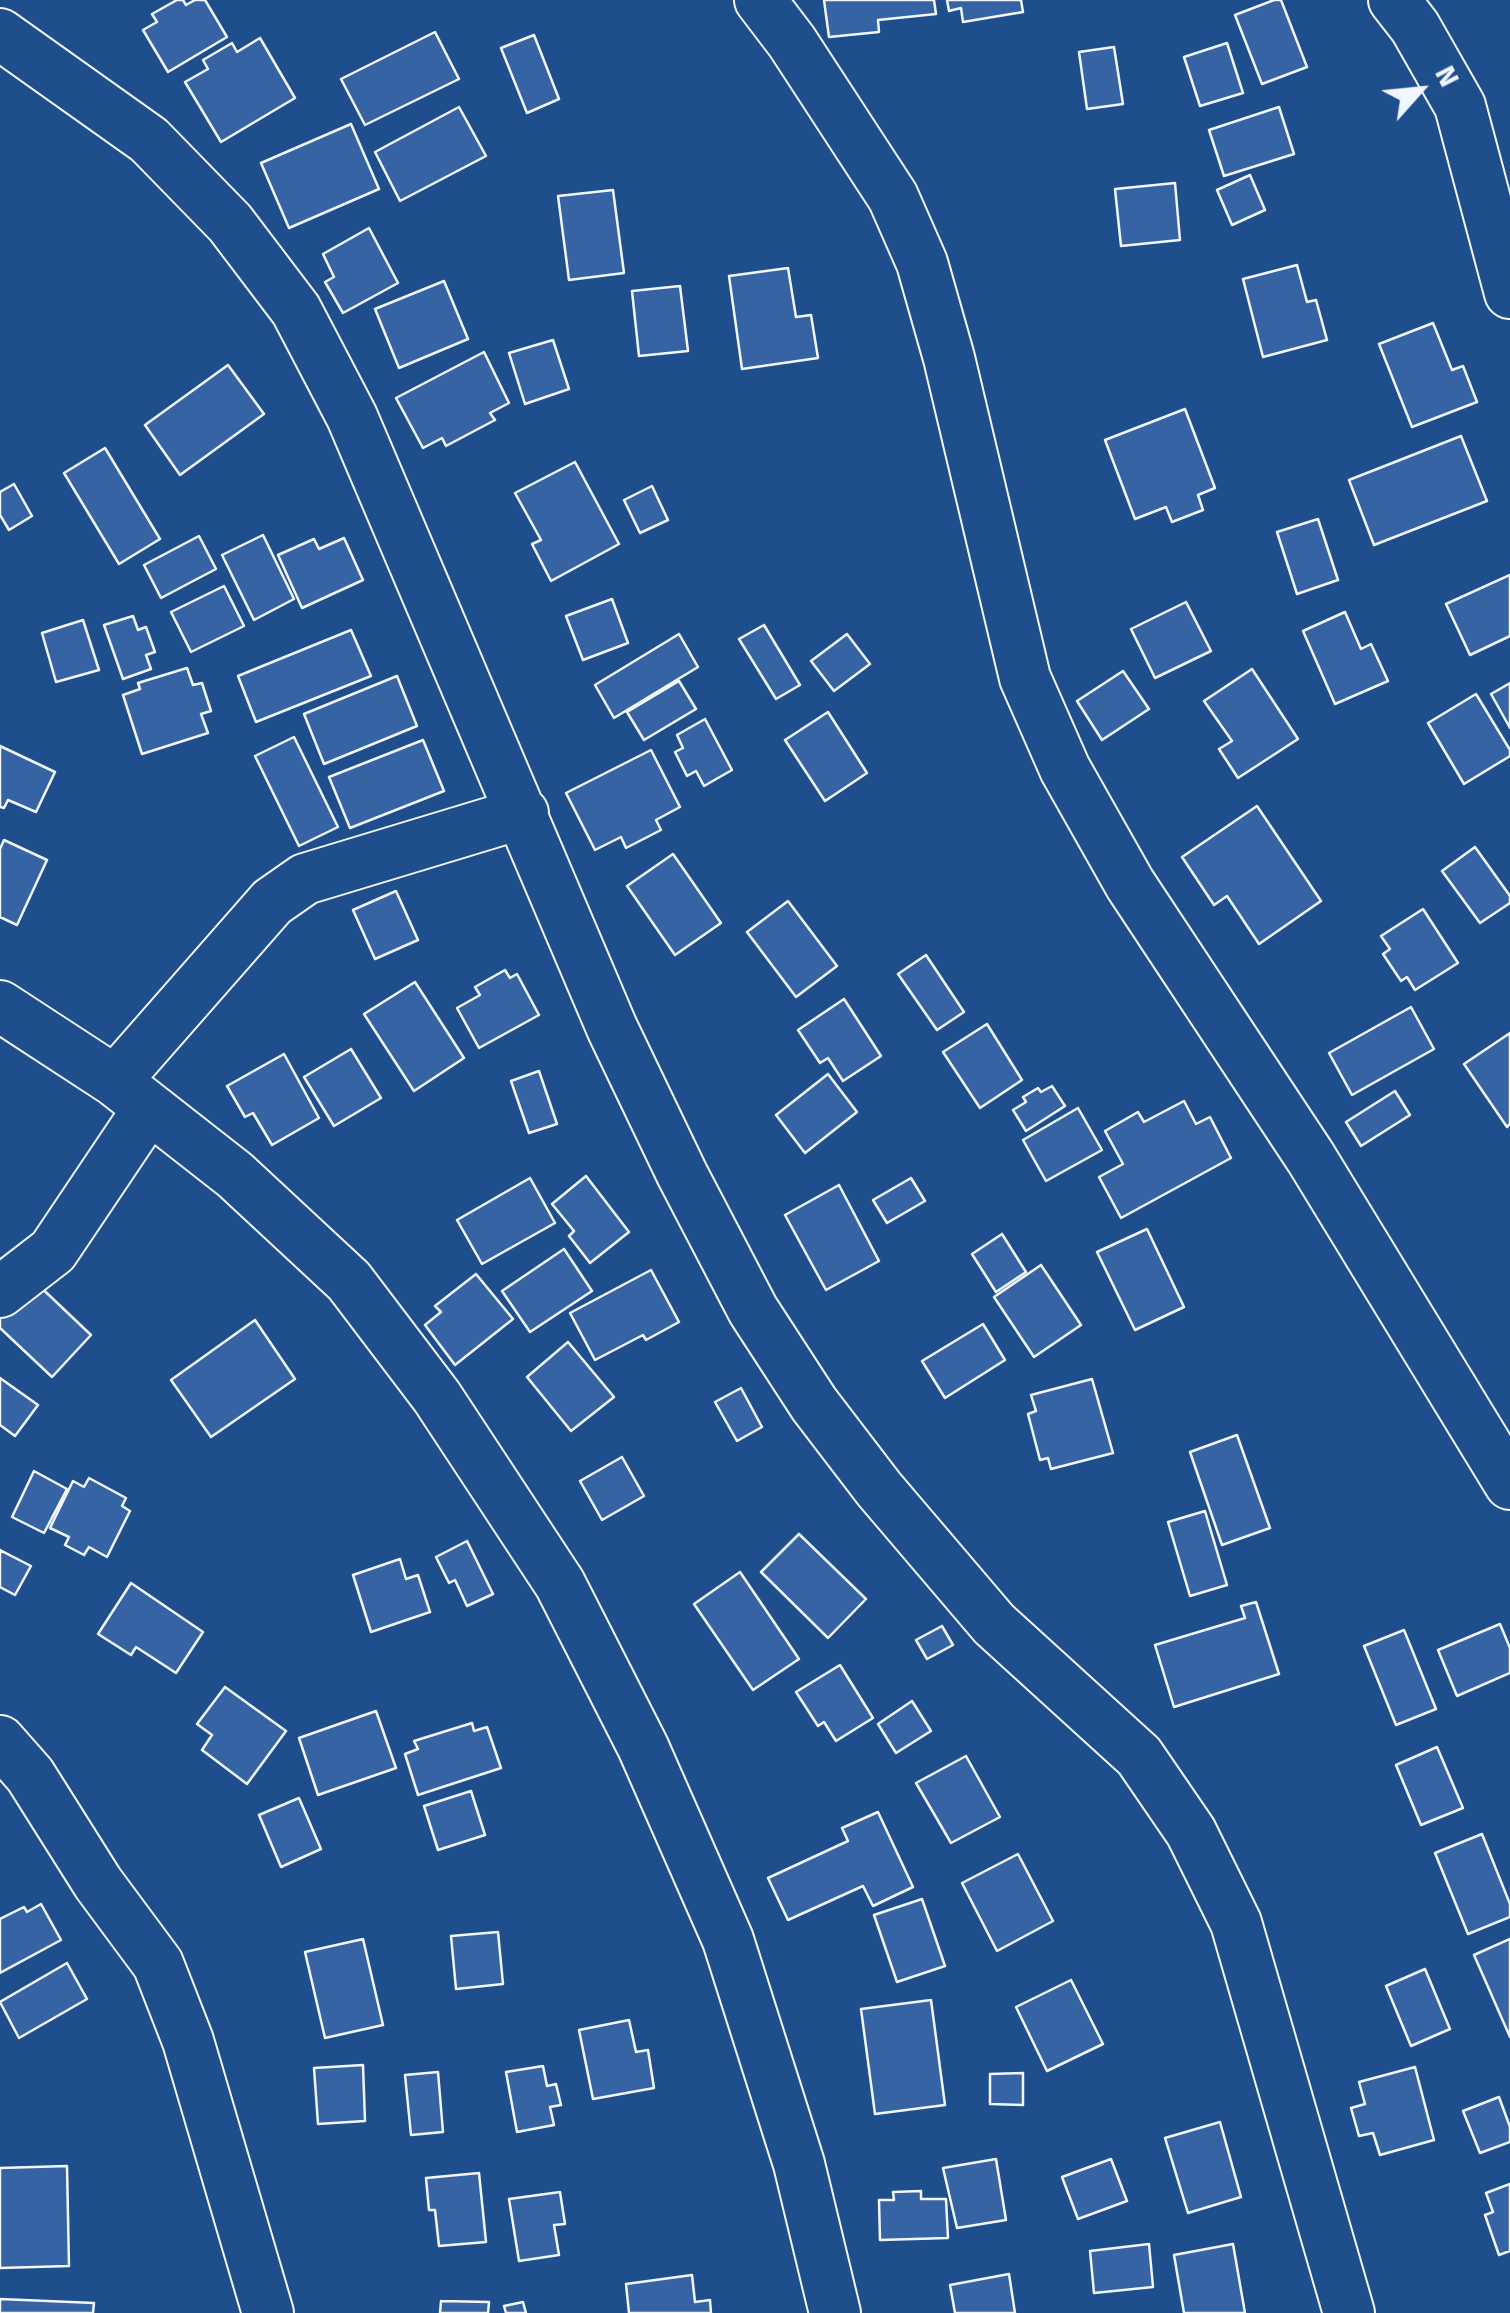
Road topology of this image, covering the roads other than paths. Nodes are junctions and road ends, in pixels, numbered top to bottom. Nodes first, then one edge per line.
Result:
1 (760, 0) edge
2 (1394, 0) edge
3 (0, 34) edge
4 (1510, 292) edge
5 (523, 813) junction
6 (0, 1006) edge
7 (132, 1094) junction
8 (0, 1292) edge
9 (1510, 1484) edge
10 (0, 1741) edge
11 (268, 2313) edge
12 (835, 2313) edge
13 (1349, 2313) edge

1 - 9 street
2 - 4 street
3 - 5 street
5 - 7 street
5 - 13 street
6 - 7 street
7 - 8 street
7 - 12 street
10 - 11 street

